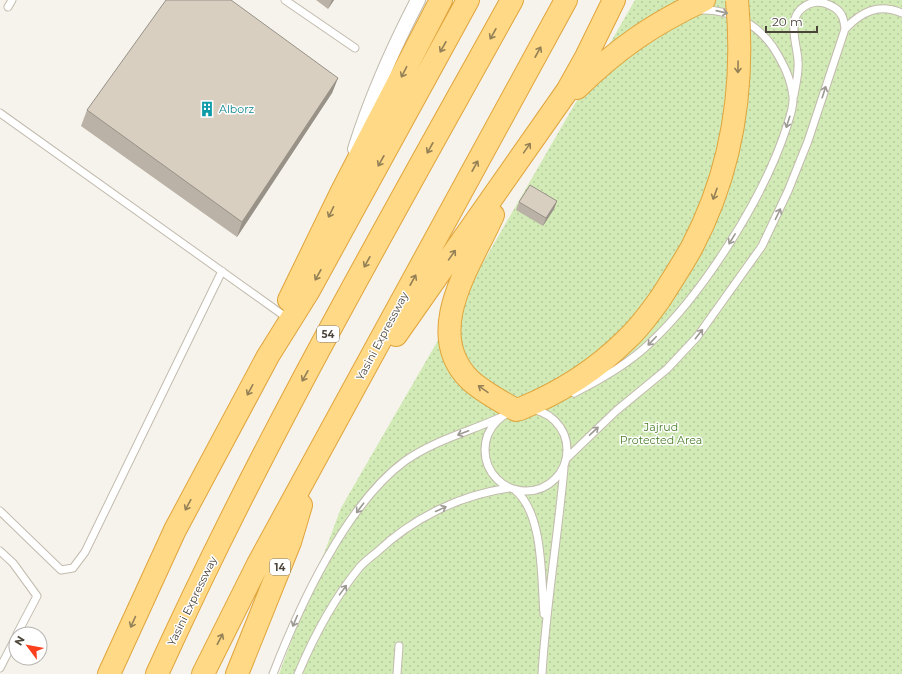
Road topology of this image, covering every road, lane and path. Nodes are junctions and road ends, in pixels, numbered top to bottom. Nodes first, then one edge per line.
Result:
1 (12, 0) edge
2 (285, 0) edge
3 (418, 0) edge
4 (441, 0) edge
5 (468, 0) edge
6 (512, 0) edge
7 (566, 0) edge
8 (614, 0) edge
9 (623, 0) edge
10 (704, 0) edge
11 (737, 0) edge
12 (8, 8) dead end
13 (683, 10) junction
14 (902, 13) edge
15 (845, 30) junction
16 (355, 48) dead end
17 (586, 57) junction
18 (793, 98) junction
19 (552, 112) junction
20 (0, 113) edge
21 (514, 166) junction
22 (342, 191) junction
23 (222, 271) junction
24 (283, 315) junction
25 (268, 356) junction
26 (567, 396) dead end
27 (554, 401) dead end
28 (516, 411) junction
29 (334, 425) junction
30 (317, 457) junction
31 (565, 462) junction
32 (512, 489) junction
33 (0, 511) edge
34 (0, 551) edge
35 (545, 624) junction
36 (22, 626) edge
37 (398, 646) dead end
38 (8, 652) edge
39 (0, 668) edge
40 (109, 674) edge
41 (157, 674) edge
42 (202, 674) edge
43 (237, 674) edge
44 (274, 674) edge
45 (298, 674) edge
46 (397, 674) edge
47 (542, 674) edge

1 - 12 lane
2 - 16 lane
3 - 22 street
4 -> 22 highway
5 -> 25 highway
6 -> 41 highway, Yasini Expressway / 54
29 -> 7 highway, Yasini Expressway
8 - 17 highway
9 - 17 highway
10 - 13 highway
11 -> 28 highway, bridge
13 -> 18 lane
13 - 19 highway
14 - 15 lane
15 - 18 lane
31 -> 15 lane
17 - 19 highway
18 -> 26 lane
21 -> 19 highway
20 - 23 lane
28 -> 21 highway
29 -> 21 highway
22 -> 24 highway
23 - 24 lane
23 - 33 lane
24 - 25 highway
25 -> 40 highway
27 - 28 lane
28 - 31 lane
28 - 32 lane
28 -> 44 lane
29 - 30 highway, Yasini Expressway
42 -> 30 highway, Yasini Expressway
30 - 43 highway, 14
31 - 32 lane
31 - 35 lane
32 - 35 lane
45 -> 32 lane
34 - 36 lane
35 - 47 lane
37 - 46 lane
38 - 39 lane

